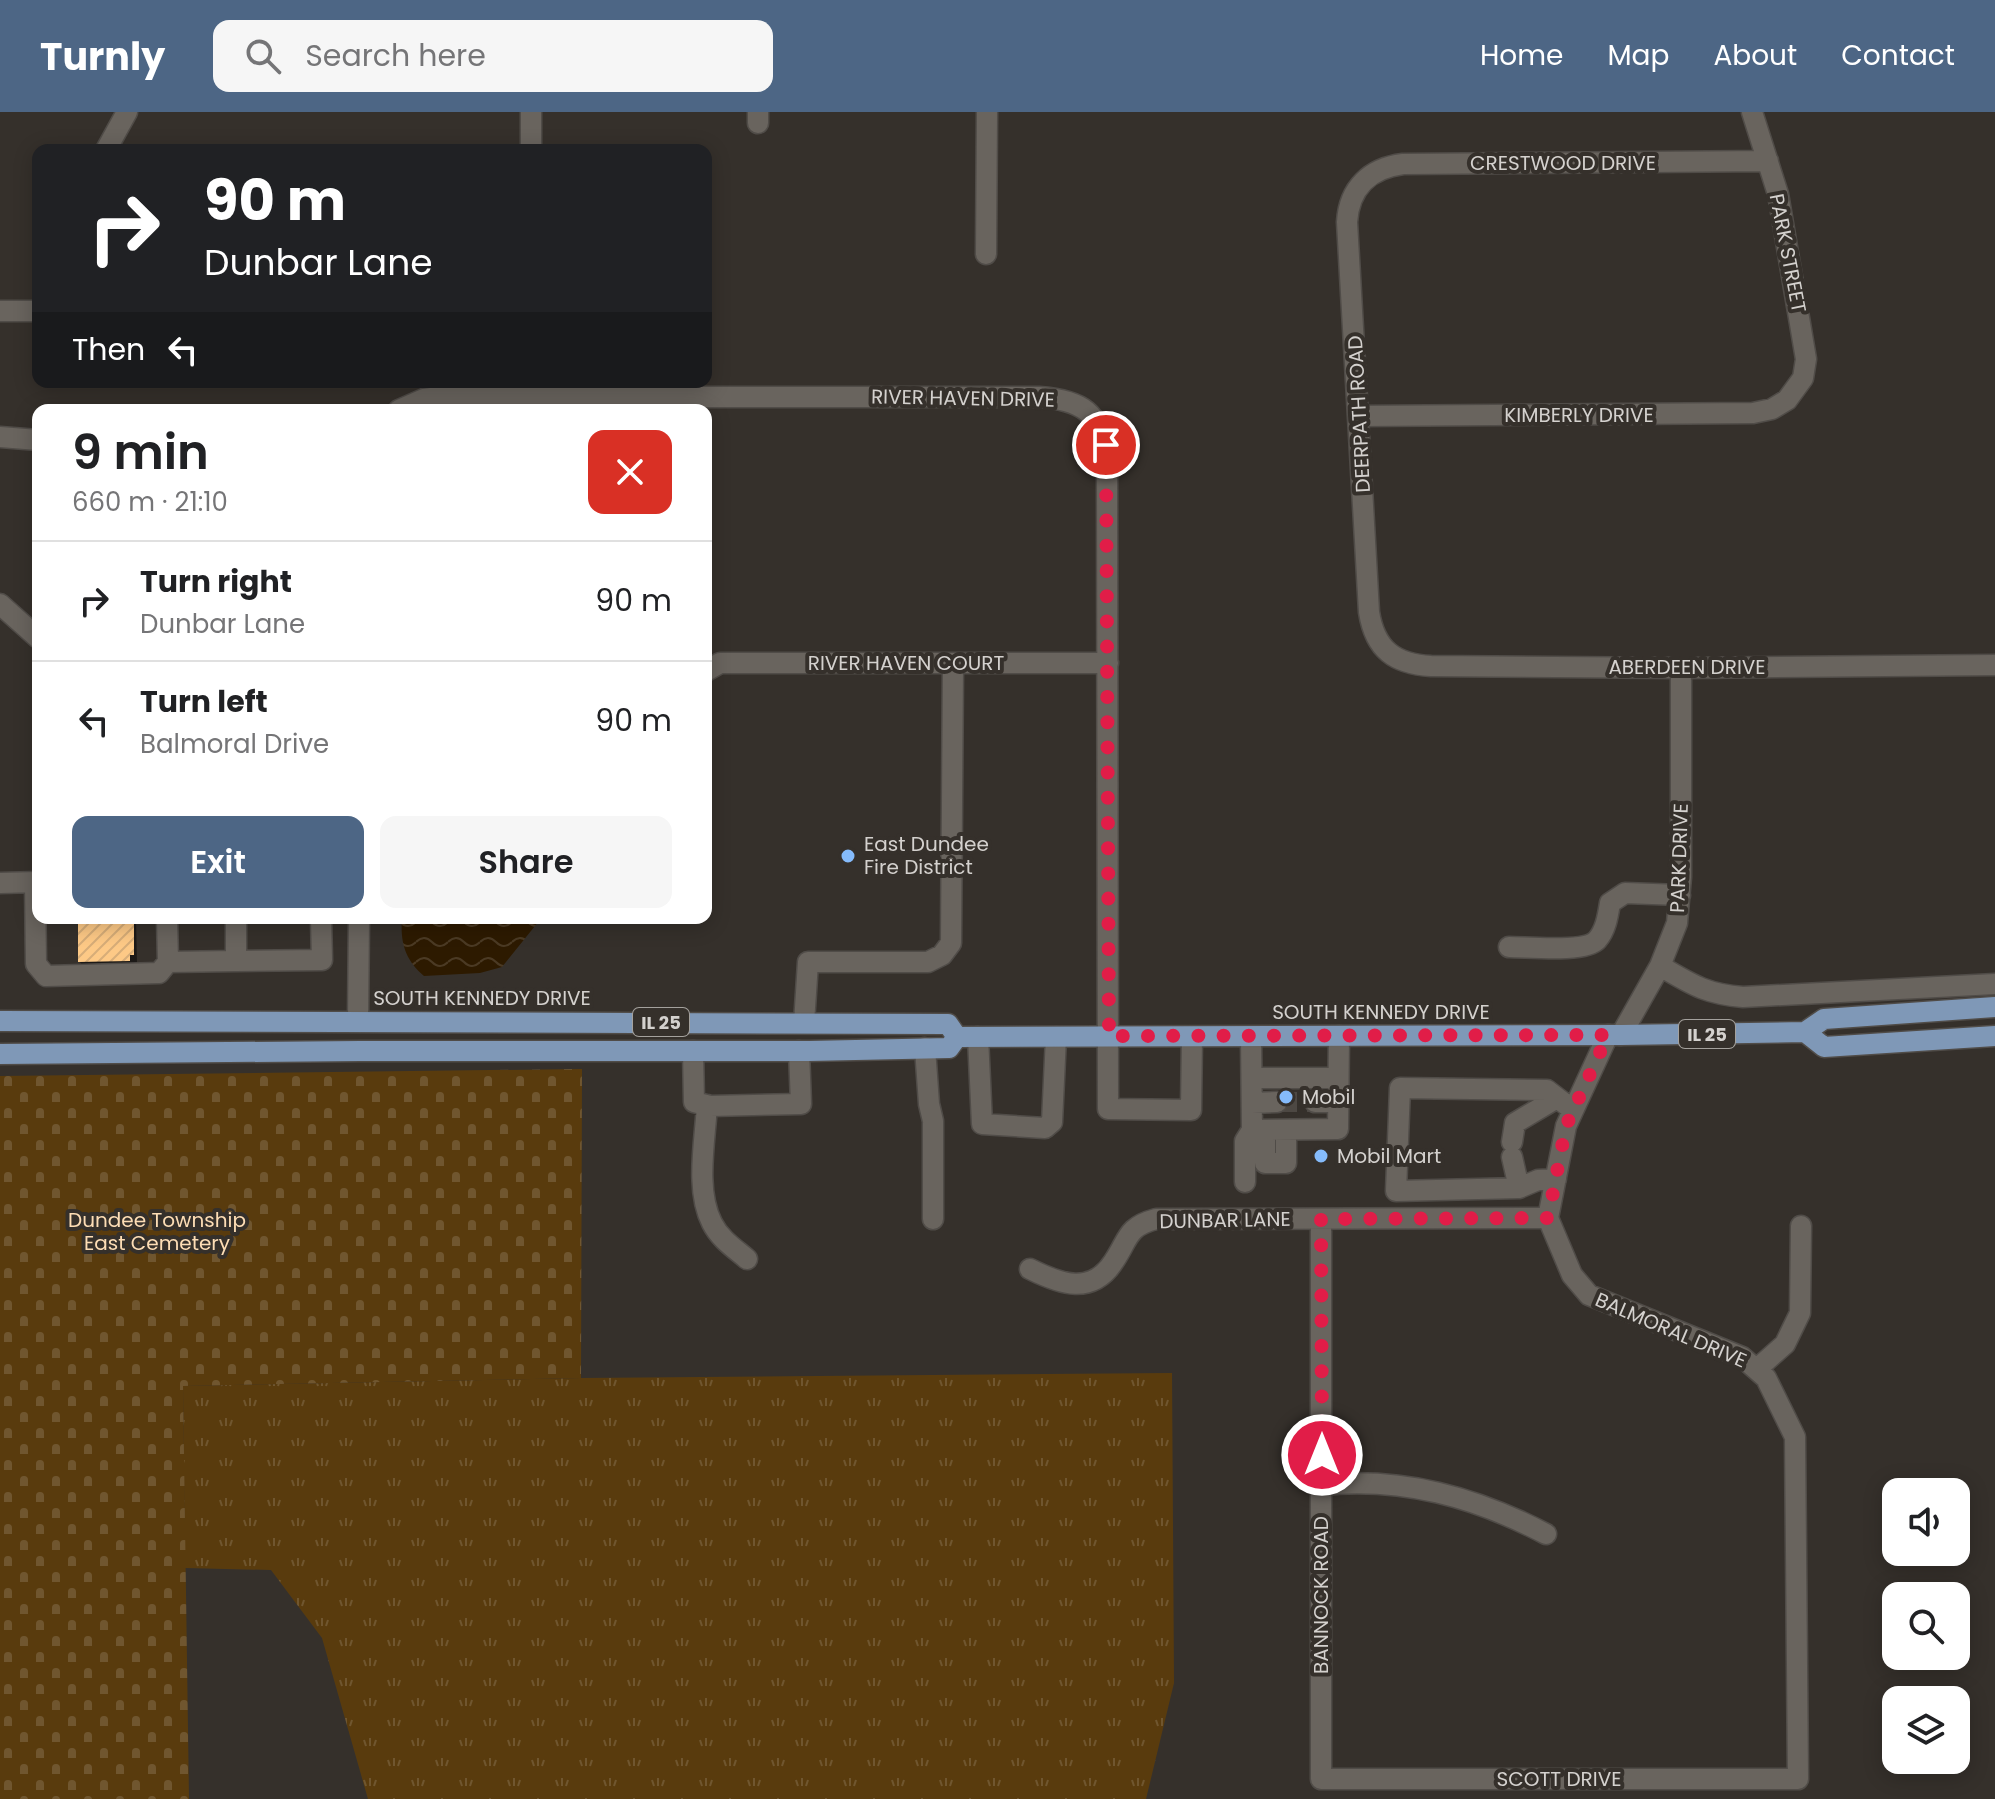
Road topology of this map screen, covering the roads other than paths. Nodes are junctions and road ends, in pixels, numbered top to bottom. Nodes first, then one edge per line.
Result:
1 (127, 112) edge
2 (531, 112) edge
3 (987, 112) edge
4 (1752, 112) edge
5 (109, 144) edge
6 (531, 144) edge
7 (1768, 161) junction
8 (1362, 182) joint
9 (986, 254) dead end
10 (0, 311) edge
11 (32, 311) edge
12 (1792, 394) joint
13 (413, 404) edge
14 (1360, 416) junction
15 (0, 437) edge
16 (32, 440) edge
17 (0, 604) edge
18 (32, 633) edge
19 (1384, 648) joint
20 (953, 663) junction
21 (1108, 663) junction
22 (1995, 665) edge
23 (712, 668) edge
24 (1681, 668) junction
25 (32, 882) edge
26 (0, 883) edge
27 (1680, 895) junction
28 (36, 924) edge
29 (167, 924) edge
30 (236, 924) edge
31 (321, 924) edge
32 (359, 924) edge
33 (1509, 947) dead end
34 (236, 961) junction
35 (168, 962) junction
36 (1660, 966) junction
37 (1995, 984) edge
38 (1995, 1007) edge
39 (0, 1021) edge
40 (358, 1021) junction
41 (804, 1023) junction
42 (1805, 1032) junction
43 (1614, 1035) junction
44 (1109, 1036) junction
45 (1339, 1036) junction
46 (1995, 1036) edge
47 (967, 1037) junction
48 (1056, 1037) junction
49 (1192, 1037) junction
50 (1251, 1037) junction
51 (925, 1048) junction
52 (693, 1051) junction
53 (799, 1051) junction
54 (0, 1054) edge
55 (1252, 1078) junction
56 (1338, 1078) junction
57 (1559, 1099) junction
58 (1277, 1102) tunnel mouth
59 (1315, 1102) tunnel mouth
60 (1338, 1102) junction
61 (1252, 1103) junction
62 (707, 1105) junction
63 (1258, 1130) junction
64 (1286, 1130) junction
65 (1556, 1179) junction
66 (1245, 1182) dead end
67 (1519, 1188) junction
68 (1548, 1218) junction
69 (933, 1219) dead end
70 (1321, 1219) junction
71 (1801, 1226) dead end
72 (747, 1259) dead end
73 (1030, 1269) dead end
74 (1758, 1368) junction
75 (1322, 1485) junction
76 (1546, 1534) dead end
77 (1321, 1779) joint
78 (1798, 1779) joint

1 - 5 street
2 - 6 street
3 - 9 street
4 - 7 street, PARK STREET
7 - 8 street, CRESTWOOD DRIVE
7 - 12 street, PARK STREET
8 - 14 street, DEERPATH ROAD
10 - 11 street
12 - 14 street, KIMBERLY DRIVE
13 - 21 street, RIVER HAVEN DRIVE
14 - 19 street, DEERPATH ROAD
15 - 16 street
17 - 18 street
19 - 24 street, ABERDEEN DRIVE
20 - 21 street, RIVER HAVEN COURT
20 - 23 street, RIVER HAVEN COURT
20 - 41 street
21 - 44 street, RIVER HAVEN DRIVE
22 - 24 street, ABERDEEN DRIVE
24 - 27 street, PARK DRIVE
25 - 26 street
27 - 33 street
27 - 36 street, PARK DRIVE
28 - 35 street
29 - 35 street
30 - 34 street
31 - 34 street
32 - 40 street
34 - 35 street
36 - 37 street
36 - 43 street, PARK DRIVE
38 - 42 main road, SOUTH KENNEDY DRIVE / IL 25
39 - 40 main road, SOUTH KENNEDY DRIVE / IL 25
40 - 41 main road, SOUTH KENNEDY DRIVE / IL 25
41 - 47 main road, SOUTH KENNEDY DRIVE / IL 25
42 - 43 main road, SOUTH KENNEDY DRIVE / IL 25
42 - 46 main road, SOUTH KENNEDY DRIVE / IL 25
43 - 45 main road, SOUTH KENNEDY DRIVE / IL 25
43 - 57 street
44 - 48 main road, SOUTH KENNEDY DRIVE / IL 25
44 - 49 main road, SOUTH KENNEDY DRIVE / IL 25
44 - 49 street, RIVER HAVEN DRIVE
45 - 50 main road, SOUTH KENNEDY DRIVE / IL 25
45 - 56 street
47 - 48 main road, SOUTH KENNEDY DRIVE / IL 25
47 - 48 street
47 - 51 main road, SOUTH KENNEDY DRIVE / IL 25
49 - 50 main road, SOUTH KENNEDY DRIVE / IL 25
50 - 55 street
51 - 53 main road, SOUTH KENNEDY DRIVE / IL 25
51 - 69 street
52 - 53 main road, SOUTH KENNEDY DRIVE / IL 25
52 - 54 main road, SOUTH KENNEDY DRIVE / IL 25
52 - 62 street
53 - 62 street
55 - 56 street
55 - 61 street
56 - 60 street
57 - 65 street
57 - 67 street
57 - 67 street
58 - 61 street
59 - 60 street
60 - 64 street
61 - 63 street
62 - 72 street
63 - 64 street
63 - 64 street
63 - 66 street
65 - 67 street
65 - 68 street
68 - 70 street, DUNBAR LANE
68 - 74 street, BALMORAL DRIVE
70 - 73 street, DUNBAR LANE
70 - 75 street, BANNOCK ROAD
71 - 74 street
74 - 78 street, BALMORAL DRIVE
75 - 76 street
75 - 77 street, BANNOCK ROAD
77 - 78 street, SCOTT DRIVE

